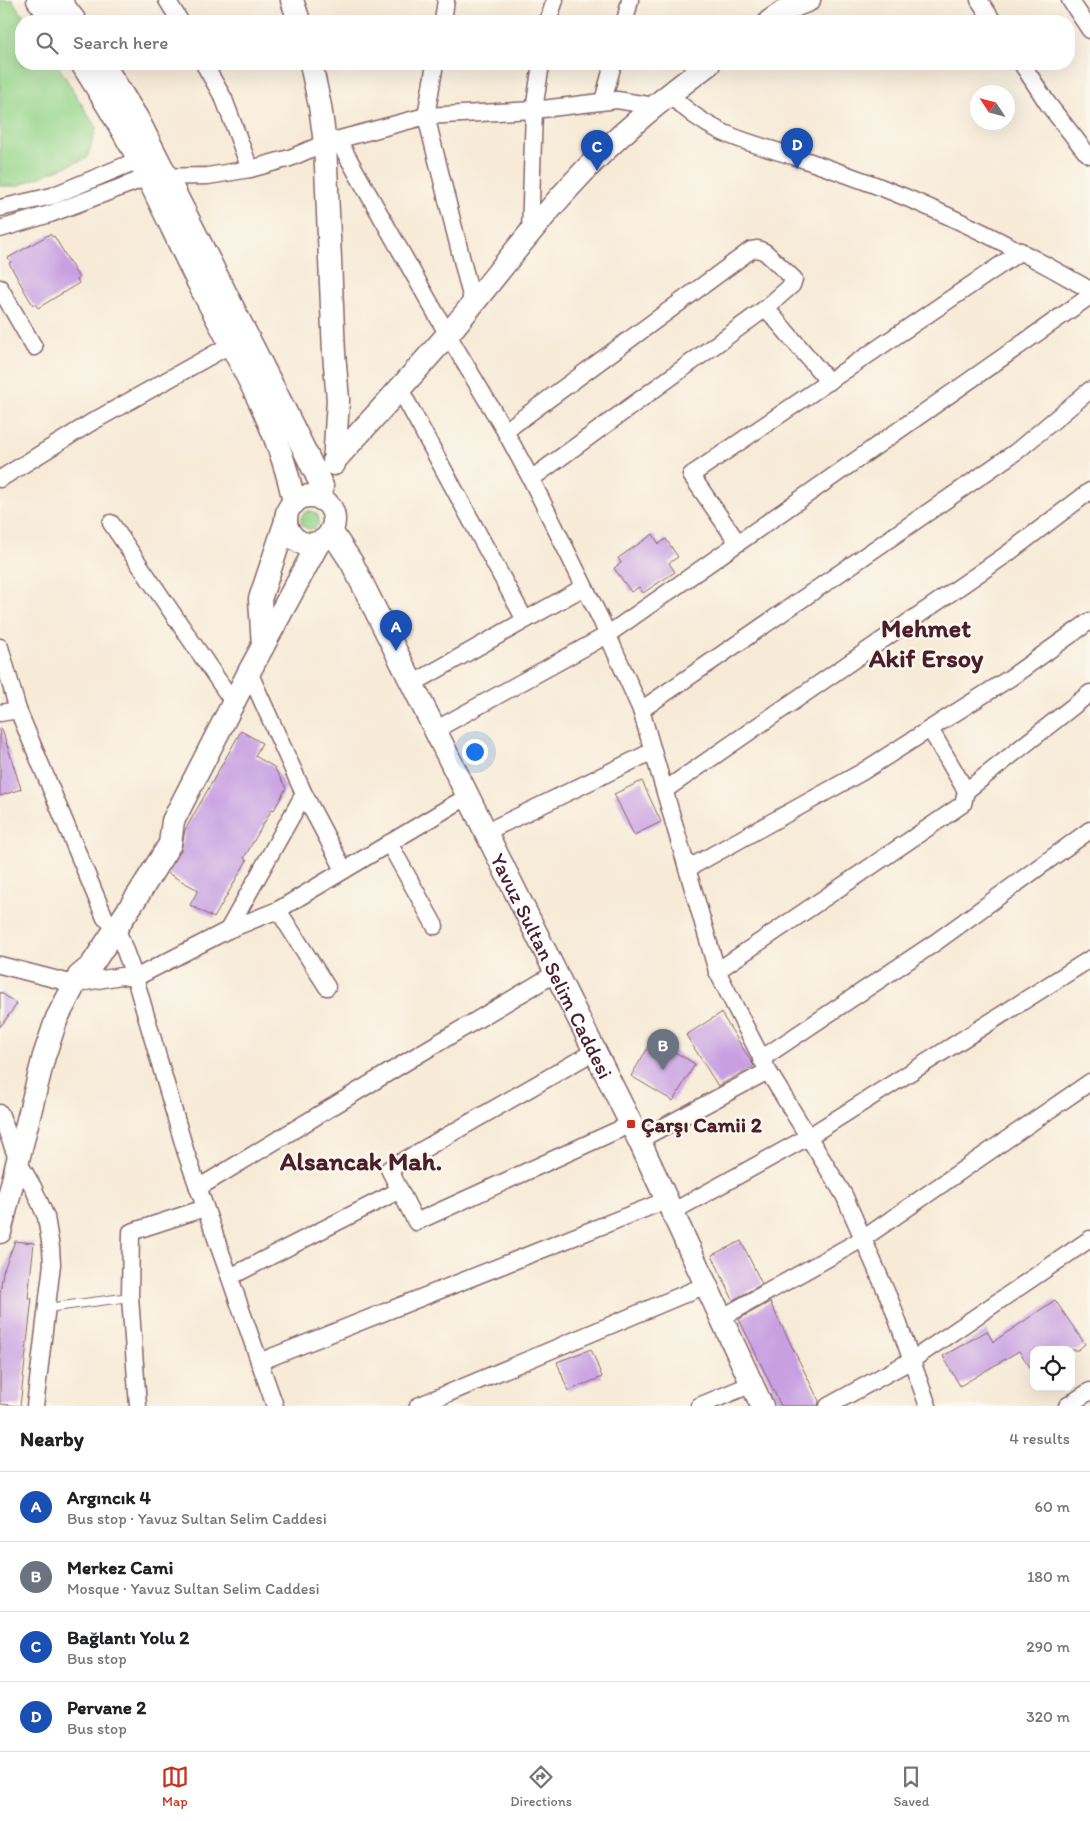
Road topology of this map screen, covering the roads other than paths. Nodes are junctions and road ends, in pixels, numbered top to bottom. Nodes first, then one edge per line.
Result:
1 (38, 0) edge
2 (59, 0) edge
3 (167, 0) edge
4 (292, 0) edge
5 (446, 0) edge
6 (555, 0) edge
7 (630, 0) edge
8 (809, 0) edge
9 (979, 0) edge
10 (1070, 0) edge
11 (49, 15) edge
12 (70, 15) edge
13 (176, 15) edge
14 (297, 15) edge
15 (443, 15) edge
16 (550, 15) edge
17 (626, 15) edge
18 (779, 15) edge
19 (989, 15) edge
20 (1090, 30) edge
21 (86, 70) edge
22 (108, 70) edge
23 (207, 70) edge
24 (312, 70) edge
25 (434, 70) edge
26 (540, 70) edge
27 (611, 70) edge
28 (701, 70) edge
29 (1026, 70) edge
30 (661, 100) junction
31 (603, 101) junction
32 (534, 110) junction
33 (426, 116) junction
34 (332, 141) junction
35 (1090, 155) edge
36 (152, 167) junction
37 (250, 169) junction
38 (0, 208) edge
39 (0, 229) edge
40 (530, 233) junction
41 (1021, 251) junction
42 (0, 288) edge
43 (1090, 290) edge
44 (1090, 296) edge
45 (473, 304) junction
46 (766, 308) junction
47 (448, 334) junction
48 (230, 345) junction
49 (34, 347) dead end
50 (829, 382) junction
51 (400, 389) junction
52 (1090, 390) edge
53 (505, 431) junction
54 (336, 460) junction
55 (0, 479) edge
56 (531, 479) junction
57 (1090, 491) edge
58 (323, 500) junction
59 (290, 512) junction
60 (111, 523) dead end
61 (325, 536) junction
62 (738, 543) junction
63 (584, 587) junction
64 (525, 620) junction
65 (1090, 621) edge
66 (607, 635) junction
67 (263, 646) junction
68 (0, 647) edge
69 (249, 672) junction
70 (412, 684) junction
71 (1090, 692) edge
72 (234, 702) junction
73 (18, 710) junction
74 (641, 710) junction
75 (0, 713) edge
76 (930, 728) junction
77 (435, 730) junction
78 (653, 750) junction
79 (665, 790) junction
80 (966, 791) junction
81 (304, 794) junction
82 (468, 796) junction
83 (1090, 830) edge
84 (486, 832) junction
85 (388, 843) junction
86 (687, 869) junction
87 (344, 870) junction
88 (278, 910) junction
89 (111, 923) junction
90 (435, 926) dead end
91 (228, 930) junction
92 (1090, 959) edge
93 (0, 965) edge
94 (717, 971) junction
95 (556, 974) junction
96 (135, 978) junction
97 (76, 980) junction
98 (327, 987) dead end
99 (595, 1051) junction
100 (764, 1065) junction
101 (1090, 1082) edge
102 (0, 1113) edge
103 (635, 1132) junction
104 (808, 1137) junction
105 (18, 1161) junction
106 (198, 1188) junction
107 (400, 1190) junction
108 (670, 1206) junction
109 (205, 1208) junction
110 (0, 1232) edge
111 (864, 1238) junction
112 (1090, 1239) edge
113 (230, 1277) junction
114 (706, 1286) junction
115 (130, 1297) junction
116 (47, 1308) junction
117 (721, 1318) junction
118 (912, 1360) junction
119 (259, 1362) junction
120 (752, 1384) junction
121 (1090, 1391) edge
122 (35, 1406) edge
123 (138, 1406) edge
124 (275, 1406) edge
125 (418, 1406) edge
126 (699, 1406) edge
127 (762, 1406) edge
128 (828, 1406) edge
129 (928, 1406) edge
130 (1067, 1406) edge

1 - 11 street
2 - 12 street
3 - 13 street
4 - 14 street
5 - 15 street
6 - 16 street
7 - 17 street
8 - 18 street
9 - 19 street
10 - 20 street
21 - 36 street
22 - 36 street
23 - 37 street
24 - 34 street
25 - 33 street
26 - 32 street
27 - 31 street
28 - 30 street
29 - 35 street
30 - 31 street
30 - 40 street
30 - 41 street
31 - 32 street
32 - 33 street
32 - 40 street
33 - 34 street
33 - 45 street
34 - 37 street
34 - 47 street
34 - 54 street
36 - 37 street
36 - 38 street
36 - 39 street
36 - 48 street
36 - 58 street
40 - 45 street
41 - 43 street
41 - 50 street
42 - 49 street
44 - 62 street
45 - 47 street
46 - 50 street
46 - 53 street
46 - 56 street
47 - 51 street
47 - 53 street
48 - 55 street
48 - 59 street
50 - 62 street
51 - 54 street
51 - 64 street
52 - 74 street
53 - 56 street
54 - 58 street
56 - 63 street
57 - 79 street
58 - 59 street
58 - 61 street
59 - 61 street
59 - 67 street
60 - 72 street
61 - 67 street
61 - 70 street, Yavuz Sultan Selim Caddesi
62 - 66 street
63 - 64 street
63 - 66 street
64 - 70 street
65 - 76 street
66 - 74 street
66 - 77 street
67 - 69 street
68 - 73 street
69 - 72 street
69 - 81 street
70 - 77 street, Yavuz Sultan Selim Caddesi
71 - 80 street
72 - 89 street
73 - 75 street
73 - 89 street
74 - 78 street
76 - 80 street
76 - 86 street
77 - 82 street, Yavuz Sultan Selim Caddesi
78 - 79 street
78 - 84 street
79 - 86 street
80 - 94 street
81 - 87 street
81 - 91 street
82 - 84 street, Yavuz Sultan Selim Caddesi
82 - 85 street
83 - 100 street
84 - 95 street, Yavuz Sultan Selim Caddesi
85 - 87 street
85 - 90 street
86 - 94 street
87 - 88 street
88 - 91 street
88 - 98 street
89 - 96 street
89 - 97 street
91 - 96 street
92 - 104 street
93 - 97 street
94 - 100 street
95 - 99 street, Yavuz Sultan Selim Caddesi
95 - 106 street
96 - 97 street
96 - 106 street
97 - 105 street
99 - 103 street, Yavuz Sultan Selim Caddesi
99 - 107 street
100 - 103 street
100 - 104 street
101 - 111 street
102 - 105 street
103 - 107 street
103 - 108 street, Yavuz Sultan Selim Caddesi
104 - 108 street
104 - 111 street
105 - 110 street
105 - 116 street
106 - 109 street
107 - 113 street
108 - 114 street, Yavuz Sultan Selim Caddesi
108 - 119 street
109 - 113 street
109 - 115 street
111 - 117 street
111 - 118 street
112 - 118 street
113 - 119 street
114 - 117 street, Yavuz Sultan Selim Caddesi
114 - 125 street
115 - 116 lane
115 - 123 street
116 - 122 street
117 - 120 street, Yavuz Sultan Selim Caddesi
118 - 128 street
118 - 129 street
119 - 124 street
120 - 126 street
120 - 127 street, Yavuz Sultan Selim Caddesi
121 - 130 street

